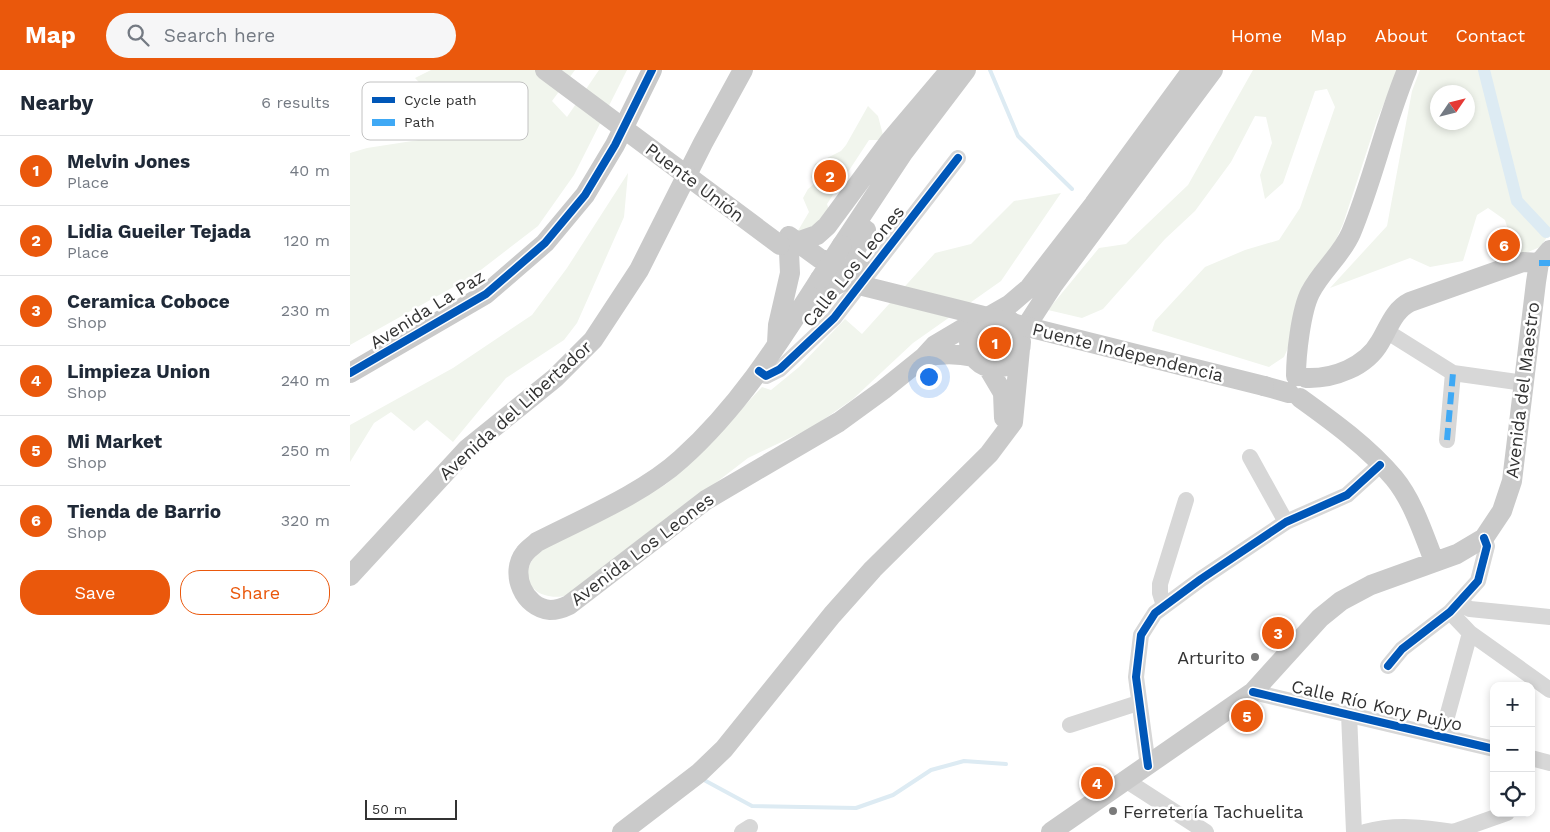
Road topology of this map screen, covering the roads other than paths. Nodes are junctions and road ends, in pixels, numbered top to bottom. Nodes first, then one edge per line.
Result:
1 (544, 70) edge
2 (567, 70) edge
3 (652, 70) edge
4 (743, 70) edge
5 (950, 70) edge
6 (966, 70) edge
7 (1192, 70) edge
8 (1213, 70) edge
9 (1407, 70) edge
10 (947, 94) junction
11 (958, 158) dead end
12 (788, 244) junction
13 (1545, 256) edge
14 (852, 280) junction
15 (981, 321) junction
16 (1386, 331) junction
17 (1020, 342) junction
18 (777, 347) junction
19 (924, 357) junction
20 (980, 362) junction
21 (759, 371) junction
22 (350, 373) edge
23 (1453, 373) junction
24 (1524, 383) junction
25 (1297, 384) junction
26 (1003, 435) junction
27 (1447, 440) dead end
28 (1250, 457) dead end
29 (1380, 464) junction
30 (1186, 500) dead end
31 (1286, 522) junction
32 (1484, 538) junction
33 (1434, 561) junction
34 (350, 576) edge
35 (1164, 606) junction
36 (1454, 608) junction
37 (1550, 617) edge
38 (1470, 633) junction
39 (1388, 666) dead end
40 (1550, 690) edge
41 (1252, 692) junction
42 (1138, 703) junction
43 (1349, 714) junction
44 (1070, 725) dead end
45 (1442, 735) junction
46 (1490, 748) edge
47 (1535, 759) edge
48 (1550, 763) edge
49 (1148, 766) junction
50 (1127, 781) junction
51 (1496, 817) edge
52 (1504, 817) edge
53 (622, 832) edge
54 (1051, 832) edge
55 (1206, 832) edge
56 (1354, 832) edge
57 (1365, 832) edge
58 (1453, 832) edge
59 (1492, 832) edge

1 - 12 main road, Puente Unión, bridge
2 - 12 main road, Puente Unión
3 - 22 main road, Avenida La Paz
4 - 34 main road, Avenida del Libertador
5 - 12 main road
6 - 10 main road, Avenida Los Leones
7 - 15 main road, Avenida Los Leones
8 - 17 main road
9 - 25 main road
10 - 14 main road
10 - 18 main road, Avenida Los Leones, bridge
11 - 21 street, Calle Los Leones
12 - 14 main road, Puente Unión
12 - 18 main road
13 - 16 main road, Puente Independencia
13 - 24 main road, Avenida del Maestro
14 - 18 main road
14 - 25 main road, Puente Independencia
15 - 17 main road
15 - 19 main road, Avenida Los Leones
15 - 20 main road
16 - 23 street
16 - 25 main road, Puente Independencia
17 - 20 main road
17 - 26 main road
18 - 21 main road, Avenida Los Leones
19 - 20 main road
19 - 21 main road, Avenida Los Leones
20 - 26 main road
23 - 24 street
23 - 27 street
24 - 32 main road, Avenida del Maestro
25 - 29 main road
26 - 53 main road
28 - 31 street
29 - 31 street
29 - 33 main road
30 - 35 street
31 - 35 street
32 - 33 main road, Avenida del Maestro
32 - 36 street
33 - 41 main road, Avenida del Maestro
35 - 42 street
36 - 37 street
36 - 38 street
36 - 39 street
38 - 40 street
38 - 45 street
41 - 43 street, Calle Río Kory Pujyo
41 - 49 main road, Avenida del Maestro
42 - 44 street
42 - 49 street
43 - 45 street, Calle Río Kory Pujyo
43 - 56 street
45 - 46 street, Calle Río Kory Pujyo
47 - 48 street
49 - 50 main road, Avenida del Maestro
50 - 54 main road, Avenida del Maestro
50 - 55 street
51 - 58 street
52 - 59 street
57 - 58 street

